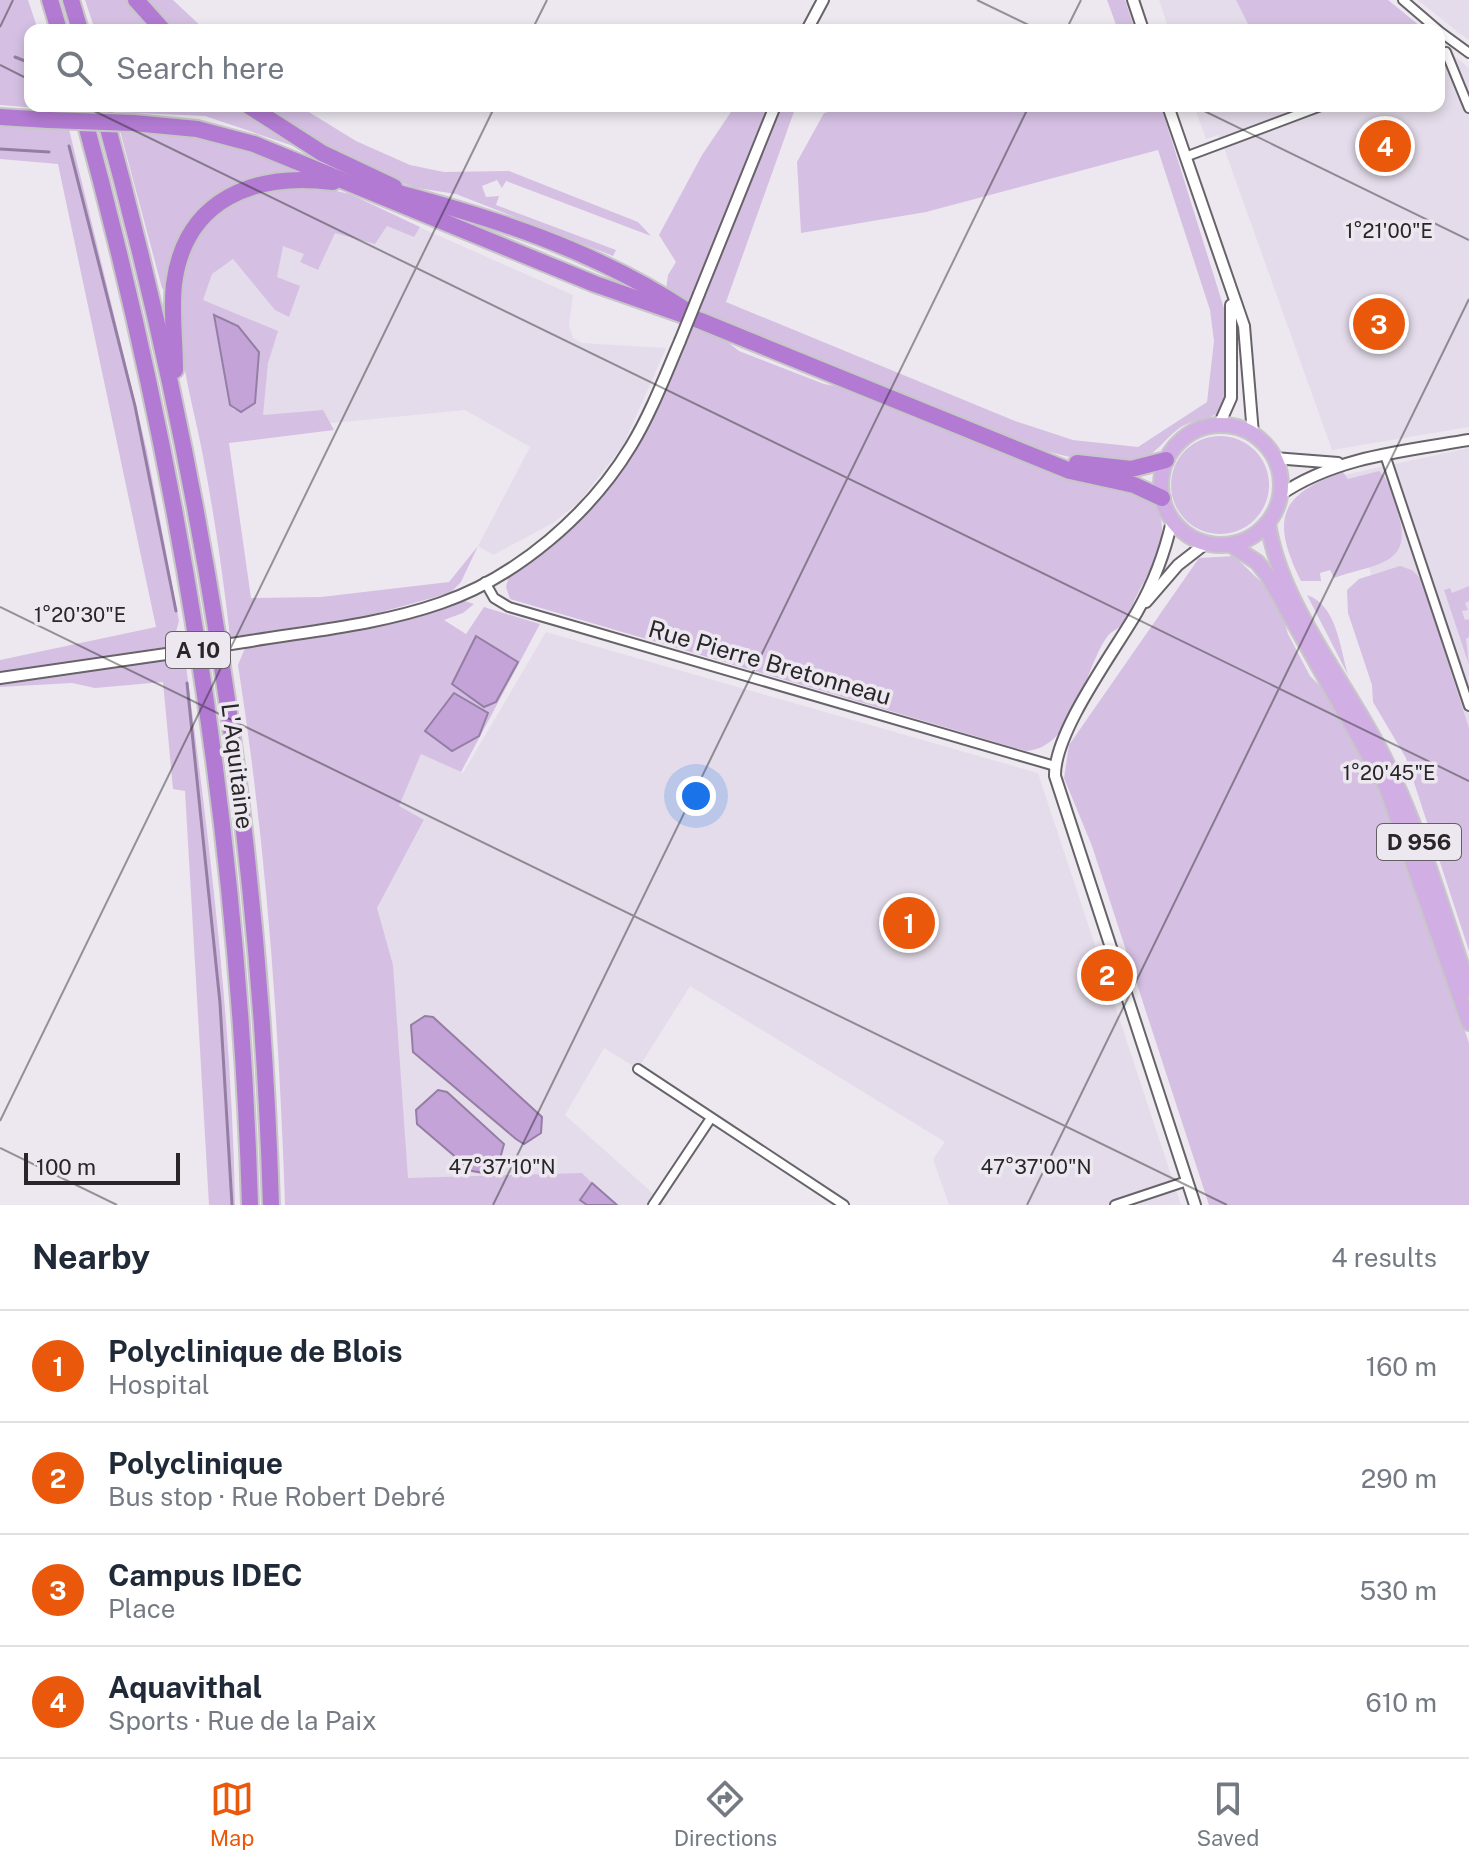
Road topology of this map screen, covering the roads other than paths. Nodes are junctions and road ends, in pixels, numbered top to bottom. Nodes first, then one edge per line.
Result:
1 (71, 0) edge
2 (136, 0) edge
3 (823, 0) edge
4 (1133, 0) edge
5 (1403, 0) edge
6 (78, 24) edge
7 (158, 24) edge
8 (810, 24) edge
9 (1141, 24) edge
10 (1430, 24) edge
11 (1445, 37) edge
12 (1458, 47) junction
13 (1445, 53) edge
14 (1469, 53) edge
15 (1445, 58) edge
16 (1469, 108) edge
17 (82, 112) edge
18 (104, 112) edge
19 (258, 112) edge
20 (773, 112) edge
21 (1170, 112) edge
22 (1305, 112) edge
23 (0, 114) edge
24 (132, 120) junction
25 (1185, 157) junction
26 (346, 184) junction
27 (411, 196) junction
28 (1231, 295) junction
29 (701, 321) junction
30 (175, 407) junction
31 (1219, 425) junction
32 (1253, 434) junction
33 (1469, 440) edge
34 (1034, 455) junction
35 (1385, 455) junction
36 (1274, 458) junction
37 (1166, 460) junction
38 (1348, 463) junction
39 (1280, 495) junction
40 (1162, 498) junction
41 (1172, 521) junction
42 (1268, 523) junction
43 (1205, 544) junction
44 (1231, 545) junction
45 (485, 582) junction
46 (1139, 610) junction
47 (0, 678) edge
48 (1469, 706) edge
49 (1055, 766) junction
50 (1469, 989) edge
51 (1469, 1023) edge
52 (638, 1069) dead end
53 (711, 1118) junction
54 (1187, 1181) junction
55 (250, 1205) edge
56 (271, 1205) edge
57 (653, 1205) edge
58 (844, 1205) edge
59 (1115, 1205) edge
60 (1195, 1205) edge

1 - 6 highway
2 - 7 highway
3 - 8 street
4 - 9 street
5 - 10 street
11 - 12 street
12 - 13 street
12 - 14 street
15 - 16 street
17 - 55 highway, L'Aquitaine / A 10
18 - 30 highway, L'Aquitaine / A 10
19 - 27 highway
20 - 45 street, bridge
21 - 25 street
22 - 25 street
23 - 24 highway, bridge
24 - 26 highway
24 - 27 highway
25 - 28 street
26 - 29 highway
26 - 30 highway
27 - 29 highway
28 - 31 street
28 - 32 street
29 - 34 highway
30 - 56 highway, L'Aquitaine / A 10
31 - 32 main road
31 - 37 main road
32 - 36 main road
33 - 35 street
34 - 37 highway
34 - 40 highway
35 - 38 street
35 - 48 street
36 - 38 street
36 - 39 main road
37 - 40 main road
38 - 39 street
39 - 42 main road
40 - 41 main road
41 - 43 main road
41 - 46 street
42 - 44 main road
42 - 50 main road, D 956
43 - 44 main road
43 - 46 street
44 - 51 main road, D 956
45 - 47 street, bridge
45 - 49 street, Rue Pierre Bretonneau
46 - 49 street
49 - 54 street
52 - 53 street
53 - 57 street
53 - 58 street
54 - 59 street
54 - 60 street

